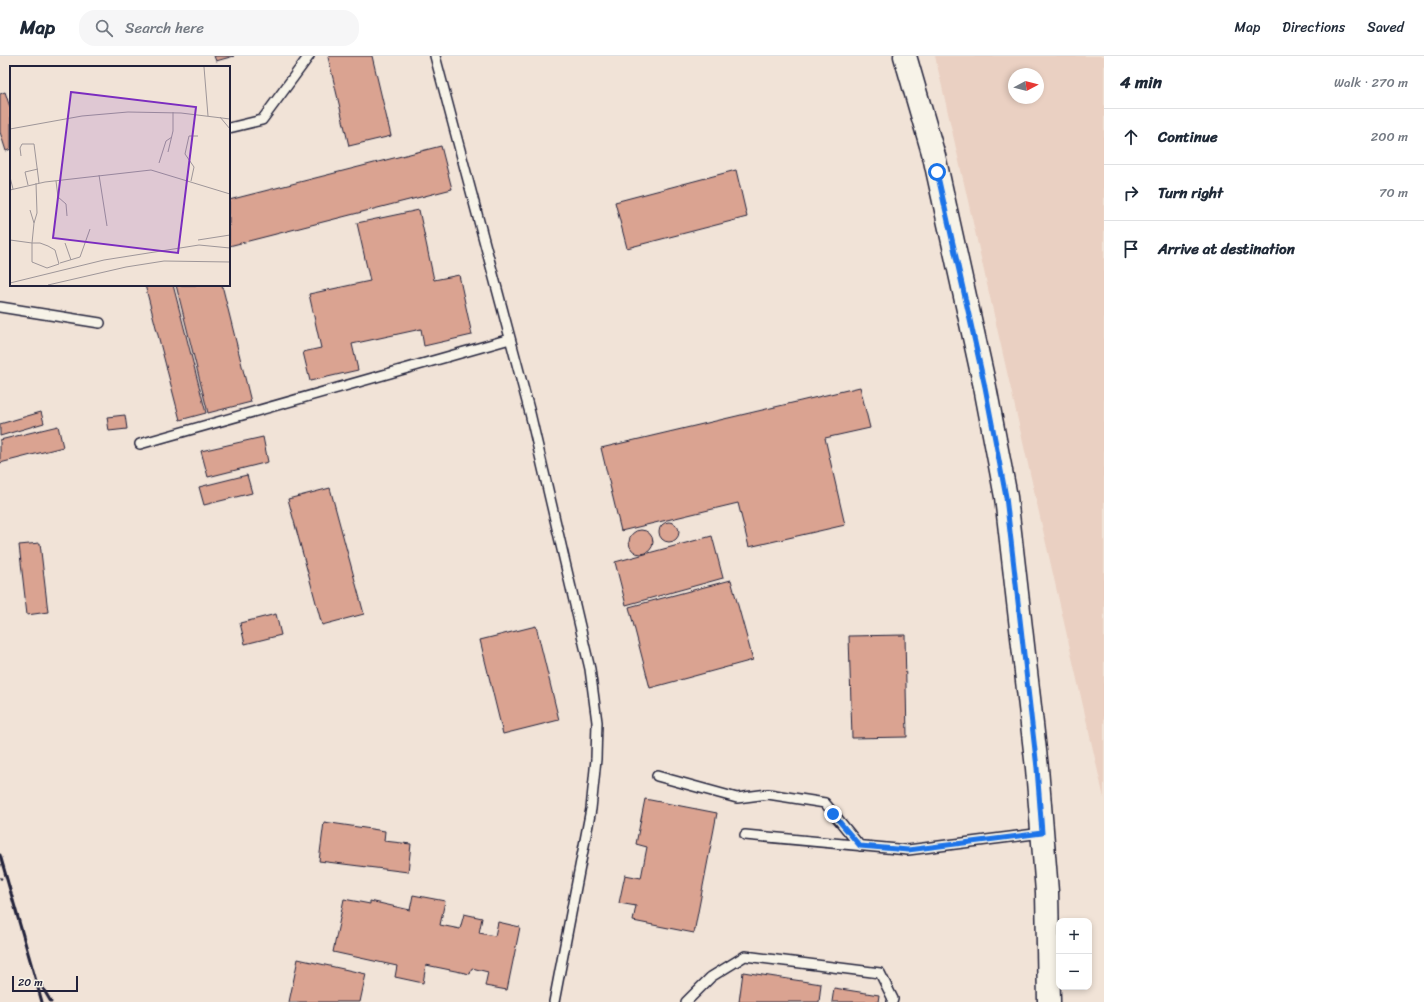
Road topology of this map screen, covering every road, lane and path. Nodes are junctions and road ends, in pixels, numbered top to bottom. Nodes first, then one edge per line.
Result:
1 (309, 56) edge
2 (435, 56) edge
3 (905, 56) edge
4 (230, 128) edge
5 (0, 307) edge
6 (100, 323) dead end
7 (510, 339) junction
8 (140, 444) dead end
9 (657, 776) dead end
10 (1042, 833) junction
11 (745, 835) dead end
12 (860, 846) junction
13 (554, 1002) edge
14 (686, 1002) edge
15 (892, 1002) edge
16 (1049, 1002) edge

1 - 4 lane
2 - 7 lane
3 - 10 main road
5 - 6 lane
7 - 8 lane
7 - 13 lane
9 - 12 lane
10 - 12 lane
10 - 16 main road
11 - 12 lane
14 - 15 lane

